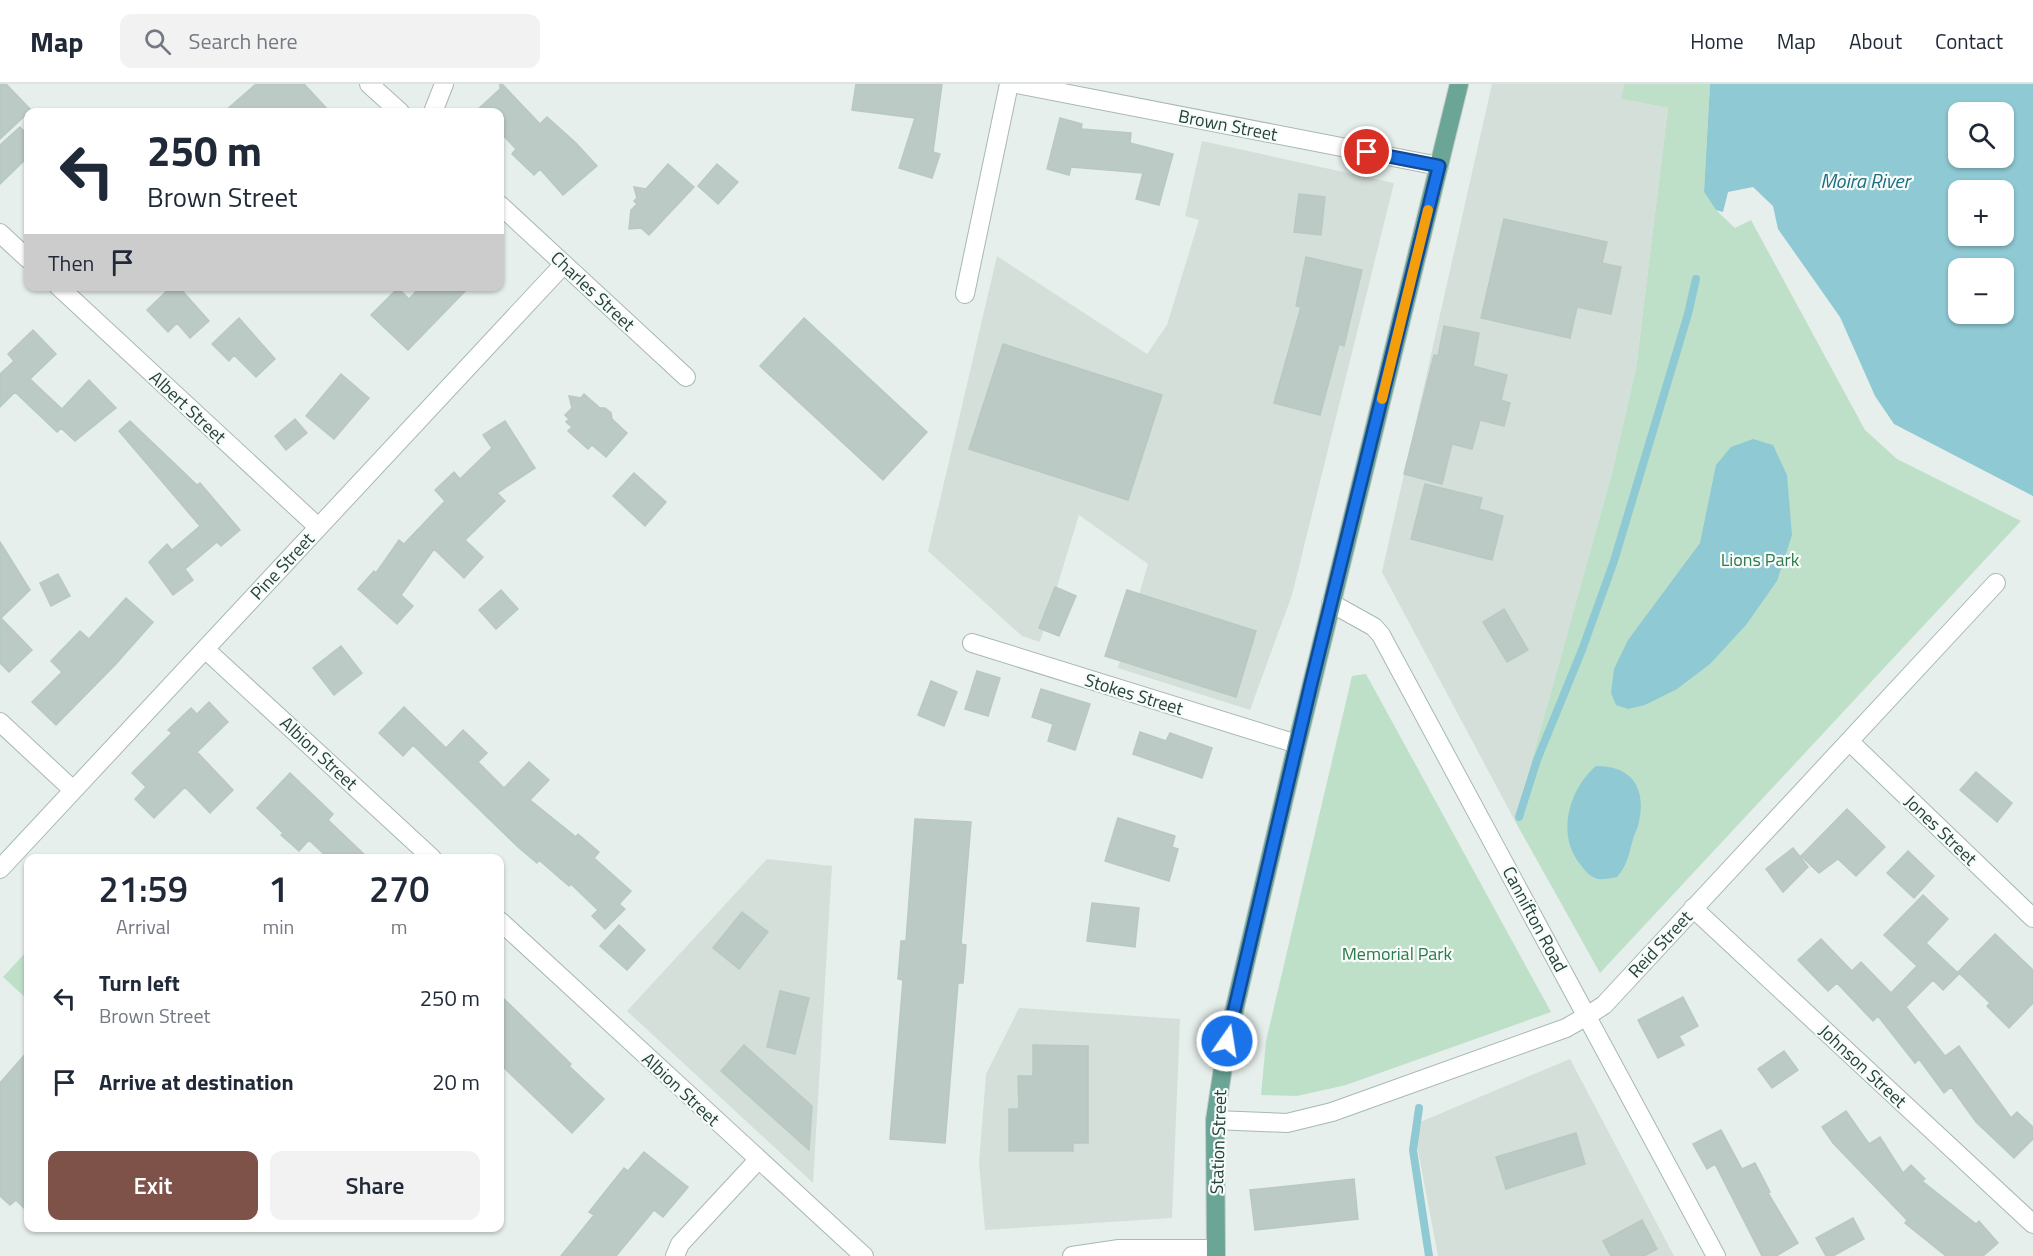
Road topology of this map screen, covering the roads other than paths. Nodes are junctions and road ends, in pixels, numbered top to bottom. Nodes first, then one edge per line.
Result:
1 (369, 84) edge
2 (444, 84) edge
3 (1009, 84) edge
4 (1017, 84) edge
5 (1458, 84) edge
6 (396, 108) edge
7 (435, 108) edge
8 (1439, 166) junction
9 (504, 209) edge
10 (0, 233) edge
11 (24, 255) edge
12 (564, 264) junction
13 (63, 291) edge
14 (965, 294) dead end
15 (686, 377) dead end
16 (318, 527) junction
17 (1996, 583) dead end
18 (1331, 603) junction
19 (972, 643) dead end
20 (205, 649) junction
21 (0, 722) edge
22 (1849, 741) junction
23 (1297, 744) junction
24 (74, 790) junction
25 (428, 854) edge
26 (0, 869) edge
27 (1693, 908) junction
28 (2033, 918) edge
29 (504, 925) edge
30 (1587, 1016) junction
31 (1215, 1120) junction
32 (758, 1160) junction
33 (2033, 1224) edge
34 (1215, 1252) edge
35 (675, 1256) edge
36 (864, 1256) edge
37 (1072, 1256) edge
38 (1716, 1256) edge

1 - 6 street
2 - 7 street
3 - 14 street
4 - 8 street, Brown Street
5 - 8 main road, Station Street
8 - 18 main road, Station Street
9 - 12 street, Charles Street
10 - 11 street
12 - 15 street, Charles Street
12 - 16 street, Pine Street
13 - 16 street, Albert Street
16 - 20 street, Pine Street
17 - 22 street, Reid Street
18 - 23 main road, Station Street
18 - 30 street, Cannifton Road
19 - 23 street, Stokes Street
20 - 24 street, Pine Street
20 - 25 street, Albion Street
21 - 24 street
22 - 27 street, Reid Street
22 - 28 street, Jones Street
23 - 31 main road, Station Street
24 - 26 street, Pine Street
27 - 30 street, Reid Street
27 - 33 street, Johnson Street
29 - 32 street, Albion Street
30 - 31 street, Reid Street
30 - 38 street, Cannifton Road
31 - 34 main road, Station Street
32 - 35 street
32 - 36 street, Albion Street
34 - 37 street

